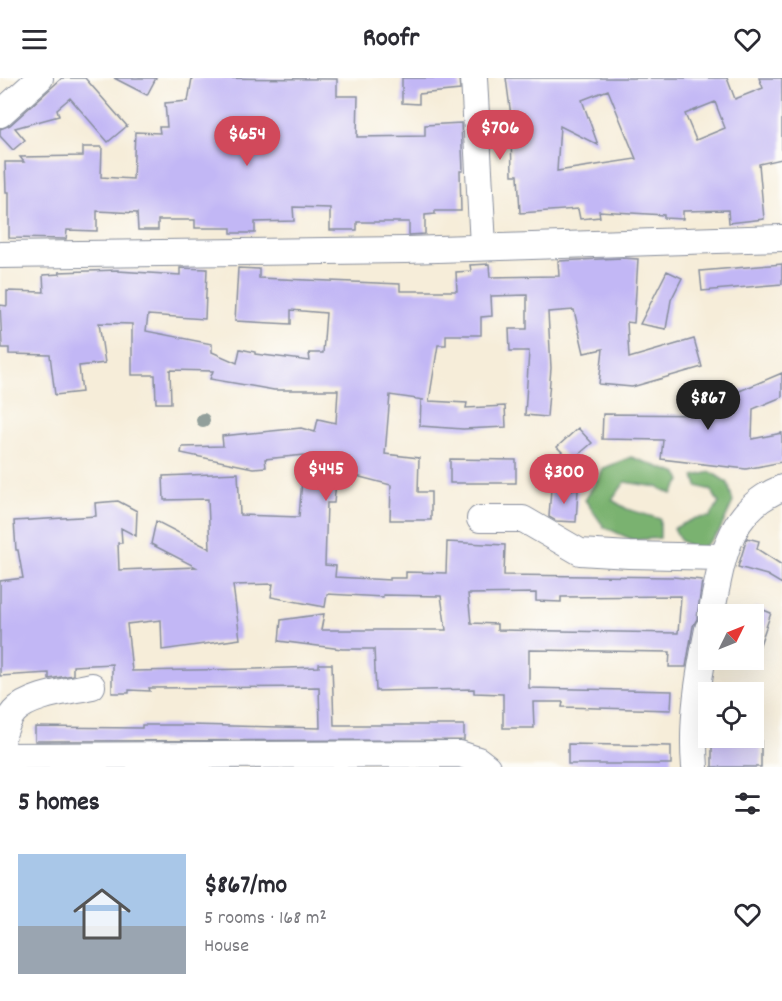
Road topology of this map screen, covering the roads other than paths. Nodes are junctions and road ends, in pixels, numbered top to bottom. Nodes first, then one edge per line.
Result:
1 (40, 78) edge
2 (474, 78) edge
3 (0, 114) edge
4 (782, 238) edge
5 (483, 246) junction
6 (0, 255) edge
7 (782, 488) edge
8 (480, 519) dead end
9 (723, 557) junction
10 (713, 604) edge
11 (701, 670) edge
12 (92, 686) dead end
13 (0, 743) edge
14 (0, 756) edge
15 (487, 767) edge
16 (695, 767) edge

1 - 3 street
2 - 5 street
4 - 5 street
5 - 6 street
7 - 9 street
8 - 9 street
9 - 10 street
11 - 16 street
12 - 13 street
14 - 15 street

